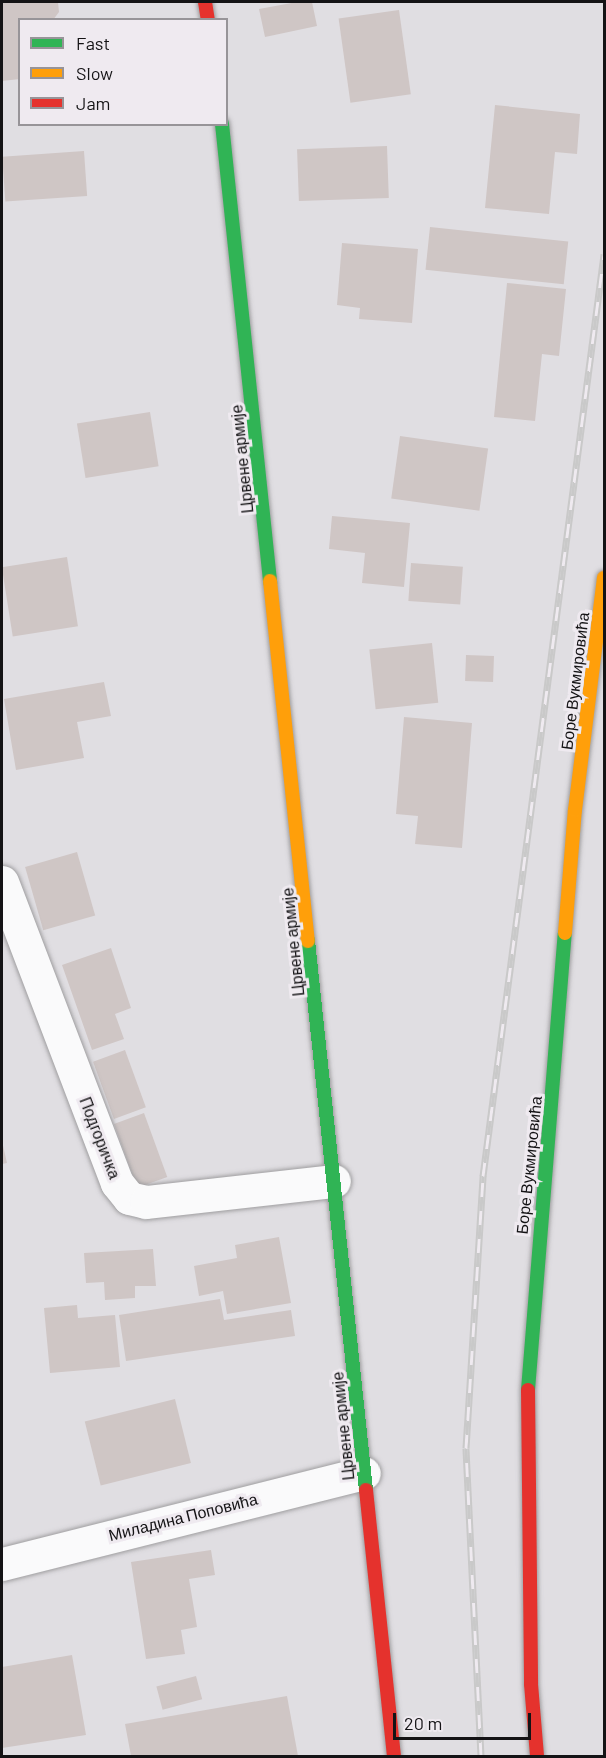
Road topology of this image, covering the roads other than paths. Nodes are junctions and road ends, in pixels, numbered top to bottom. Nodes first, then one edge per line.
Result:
1 (205, 2) edge
2 (208, 18) edge
3 (222, 126) edge
4 (604, 578) edge
5 (2, 882) edge
6 (334, 1181) junction
7 (364, 1473) junction
8 (2, 1564) edge
9 (394, 1756) edge
10 (537, 1756) edge

1 - 2 main road
3 - 6 main road, Црвене армије
4 - 10 main road, Боре Вукмировића
5 - 6 street, Подгоричка
6 - 7 main road, Црвене армије
7 - 8 street, Миладина Поповића
7 - 9 main road, Црвене армије

